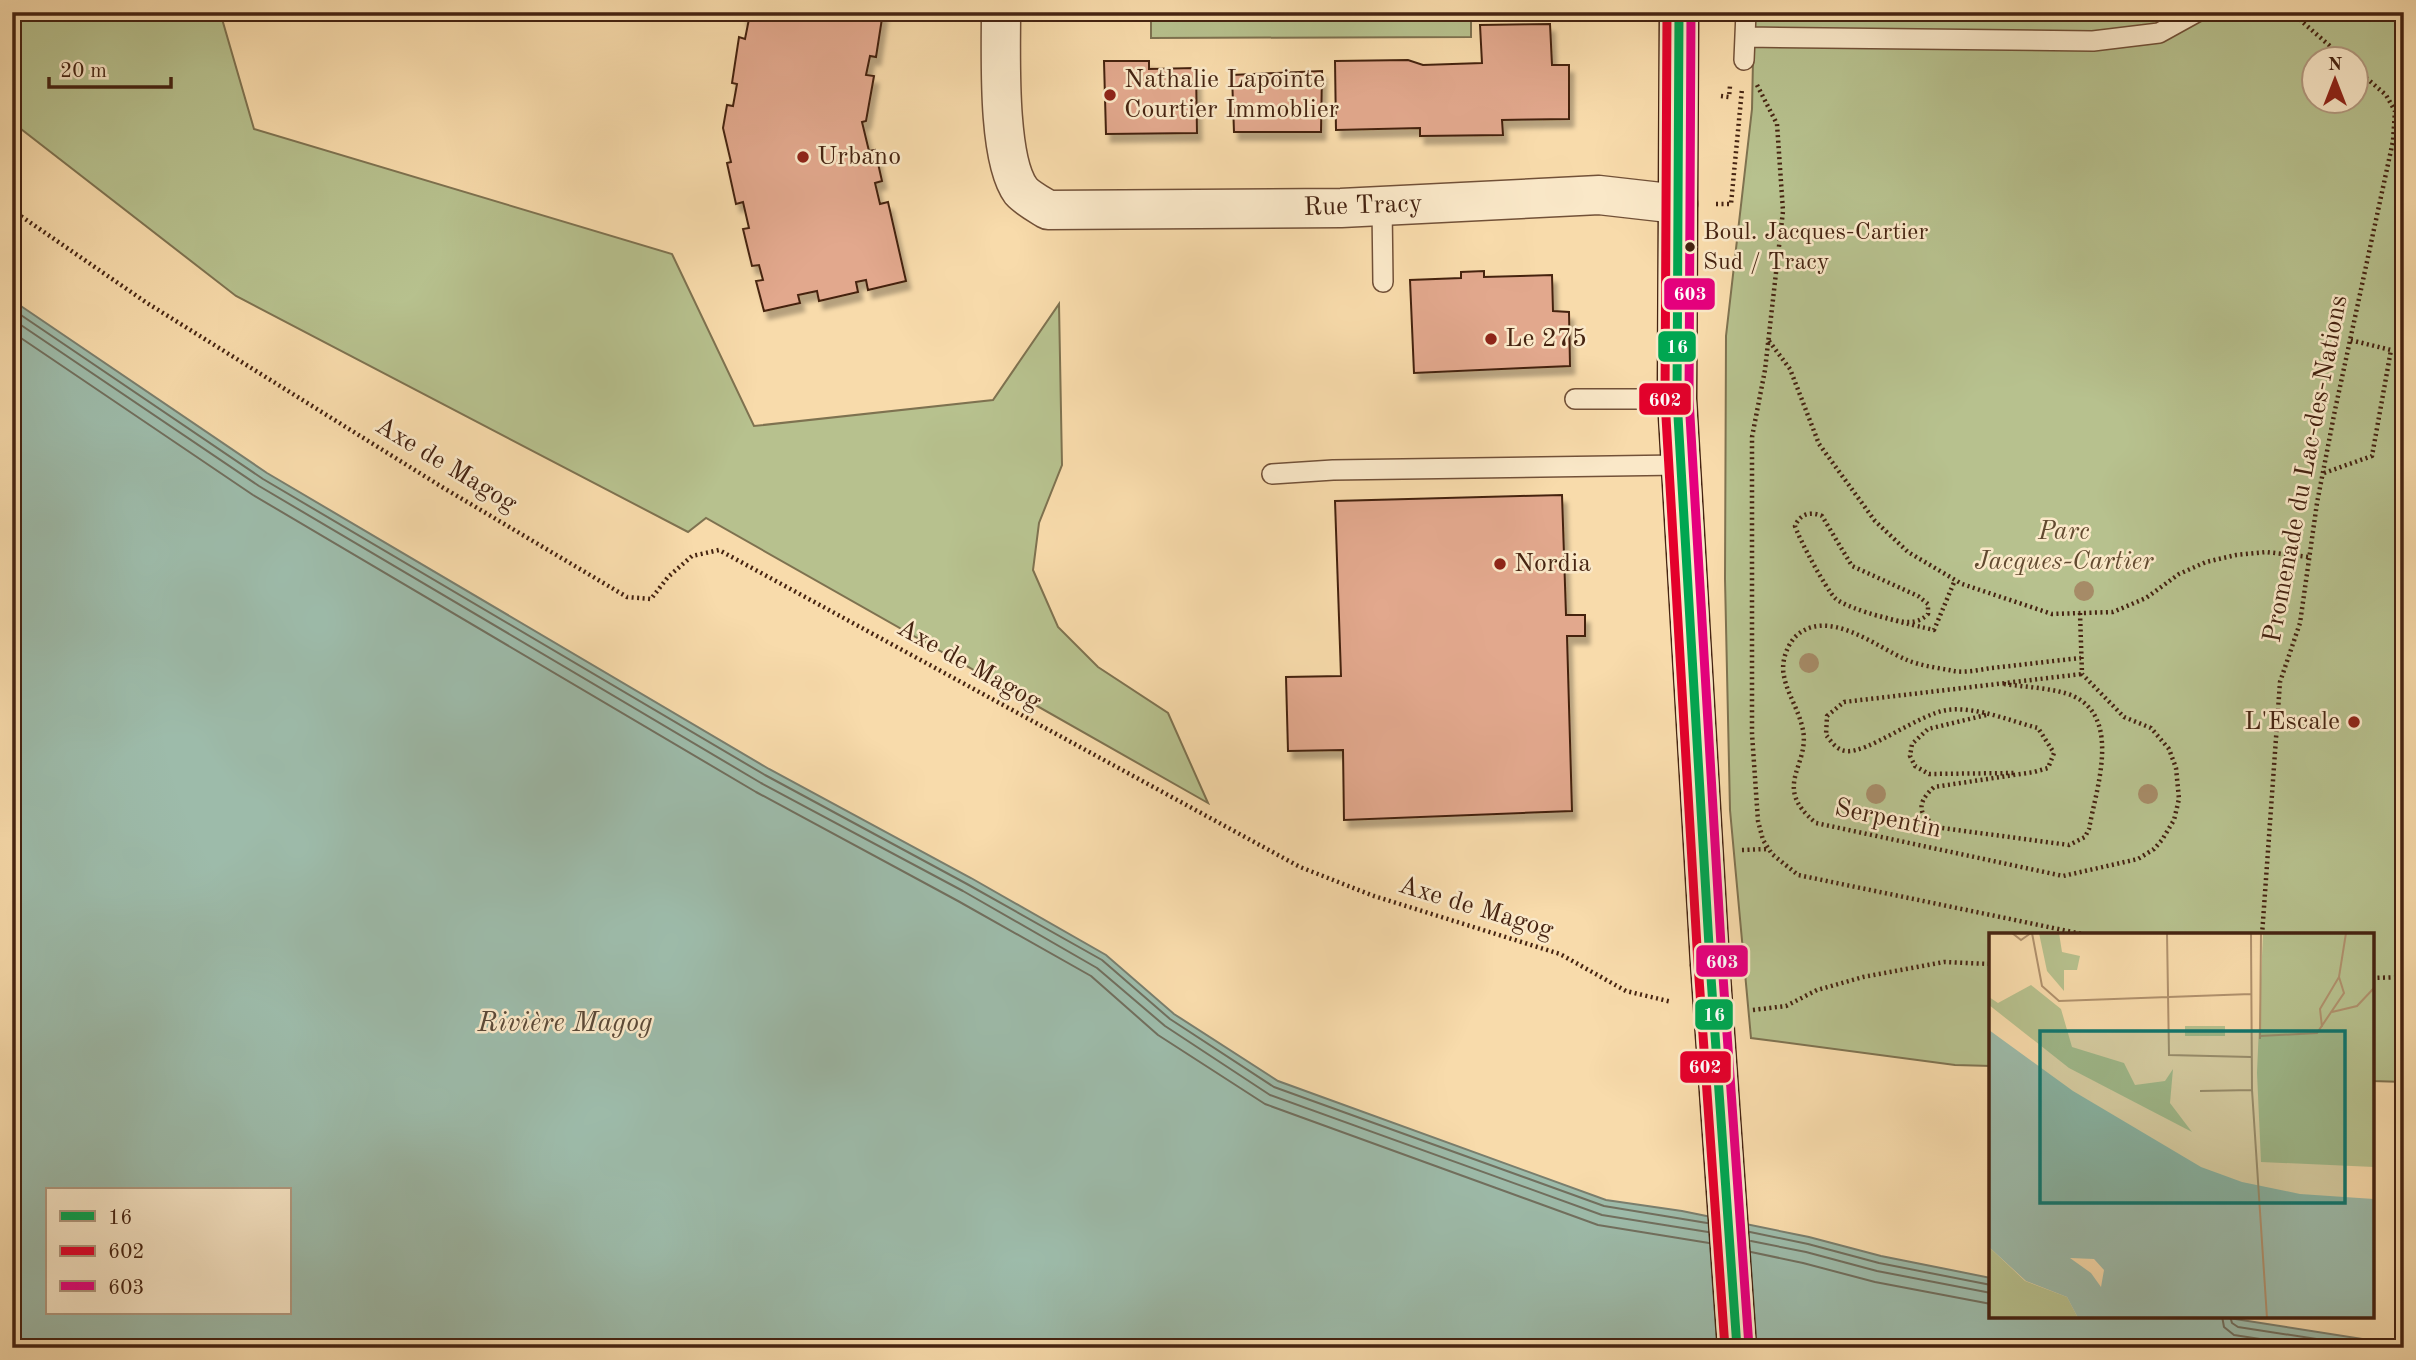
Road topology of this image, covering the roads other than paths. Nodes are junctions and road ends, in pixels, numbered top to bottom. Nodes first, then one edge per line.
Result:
1 (1001, 12) edge
2 (1679, 12) edge
3 (1746, 12) edge
4 (2197, 12) edge
5 (1745, 37) junction
6 (1744, 60) road end
7 (1678, 204) junction
8 (1382, 206) junction
9 (1383, 282) dead end
10 (1575, 399) dead end
11 (1677, 399) junction
12 (1680, 465) junction
13 (1272, 474) dead end
14 (1737, 1348) edge

1 - 8 main road, Rue Tracy
2 - 7 main road
3 - 5 lane
4 - 5 lane
5 - 6 lane
7 - 8 main road, Rue Tracy
7 - 11 main road
8 - 9 lane
10 - 11 lane
11 - 12 main road
12 - 13 lane
12 - 14 main road, bridge

